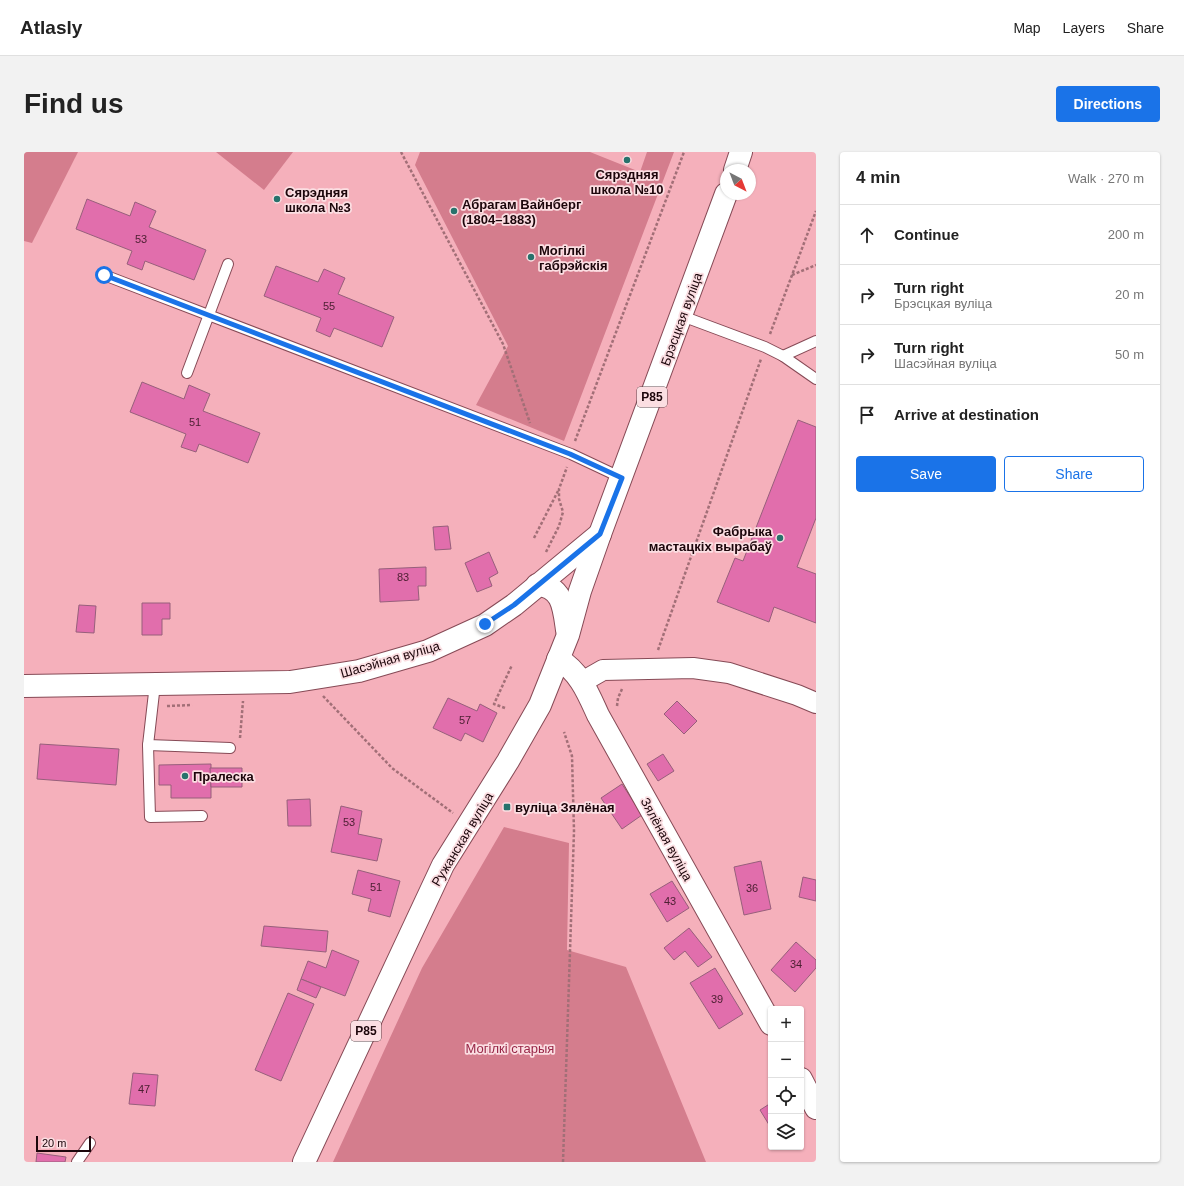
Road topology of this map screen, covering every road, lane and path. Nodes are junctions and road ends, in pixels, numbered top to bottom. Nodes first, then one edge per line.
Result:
1 (401, 152) edge
2 (684, 152) edge
3 (741, 152) edge
4 (737, 164) edge
5 (724, 200) edge
6 (816, 211) edge
7 (815, 216) edge
8 (228, 264) dead end
9 (816, 265) edge
10 (104, 275) dead end
11 (792, 275) junction
12 (682, 316) junction
13 (209, 317) junction
14 (816, 341) edge
15 (765, 348) junction
16 (783, 356) junction
17 (187, 373) dead end
18 (816, 380) edge
19 (535, 441) junction
20 (570, 454) junction
21 (622, 478) junction
22 (559, 489) junction
23 (600, 534) junction
24 (534, 538) dead end
25 (540, 558) dead end
26 (537, 585) junction
27 (568, 635) junction
28 (656, 655) dead end
29 (558, 659) junction
30 (512, 665) dead end
31 (582, 682) junction
32 (155, 684) junction
33 (627, 684) dead end
34 (24, 686) edge
35 (320, 693) dead end
36 (243, 697) dead end
37 (816, 703) edge
38 (193, 705) dead end
39 (617, 706) dead end
40 (153, 707) junction
41 (505, 708) dead end
42 (564, 732) dead end
43 (240, 743) dead end
44 (148, 745) junction
45 (230, 748) dead end
46 (455, 814) dead end
47 (202, 816) dead end
48 (768, 1019) edge
49 (804, 1085) edge
50 (816, 1108) edge
51 (90, 1143) dead end
52 (77, 1162) edge
53 (304, 1162) edge
54 (563, 1162) edge

1 - 19 path
2 - 20 path
3 - 4 main road
5 - 12 main road, Брэсцкая вуліца / Р85
6 - 7 path
7 - 11 path
8 - 13 lane
9 - 11 path
10 - 13 lane
11 - 15 path
12 - 15 lane
12 - 21 main road, Брэсцкая вуліца / Р85
13 - 17 lane
13 - 19 lane
14 - 16 lane
15 - 16 lane
15 - 28 path
16 - 18 lane
19 - 20 lane
20 - 21 lane
20 - 22 path
21 - 23 main road, Брэсцкая вуліца / Р85
22 - 24 path
22 - 25 path
23 - 26 main road, Шасэйная вуліца
23 - 27 main road, Ружанская вуліца / Р85
26 - 27 main road
26 - 32 main road, Шасэйная вуліца
27 - 29 main road, Ружанская вуліца / Р85
29 - 31 main road, Зялёная вуліца
29 - 53 main road, Ружанская вуліца / Р85
30 - 41 path
31 - 37 street
31 - 48 main road, Зялёная вуліца
32 - 34 main road, Шасэйная вуліца
32 - 40 lane
33 - 39 path
35 - 46 path
36 - 43 path
38 - 40 path
40 - 44 lane
42 - 54 path
44 - 45 lane
44 - 47 lane
49 - 50 main road
51 - 52 lane

